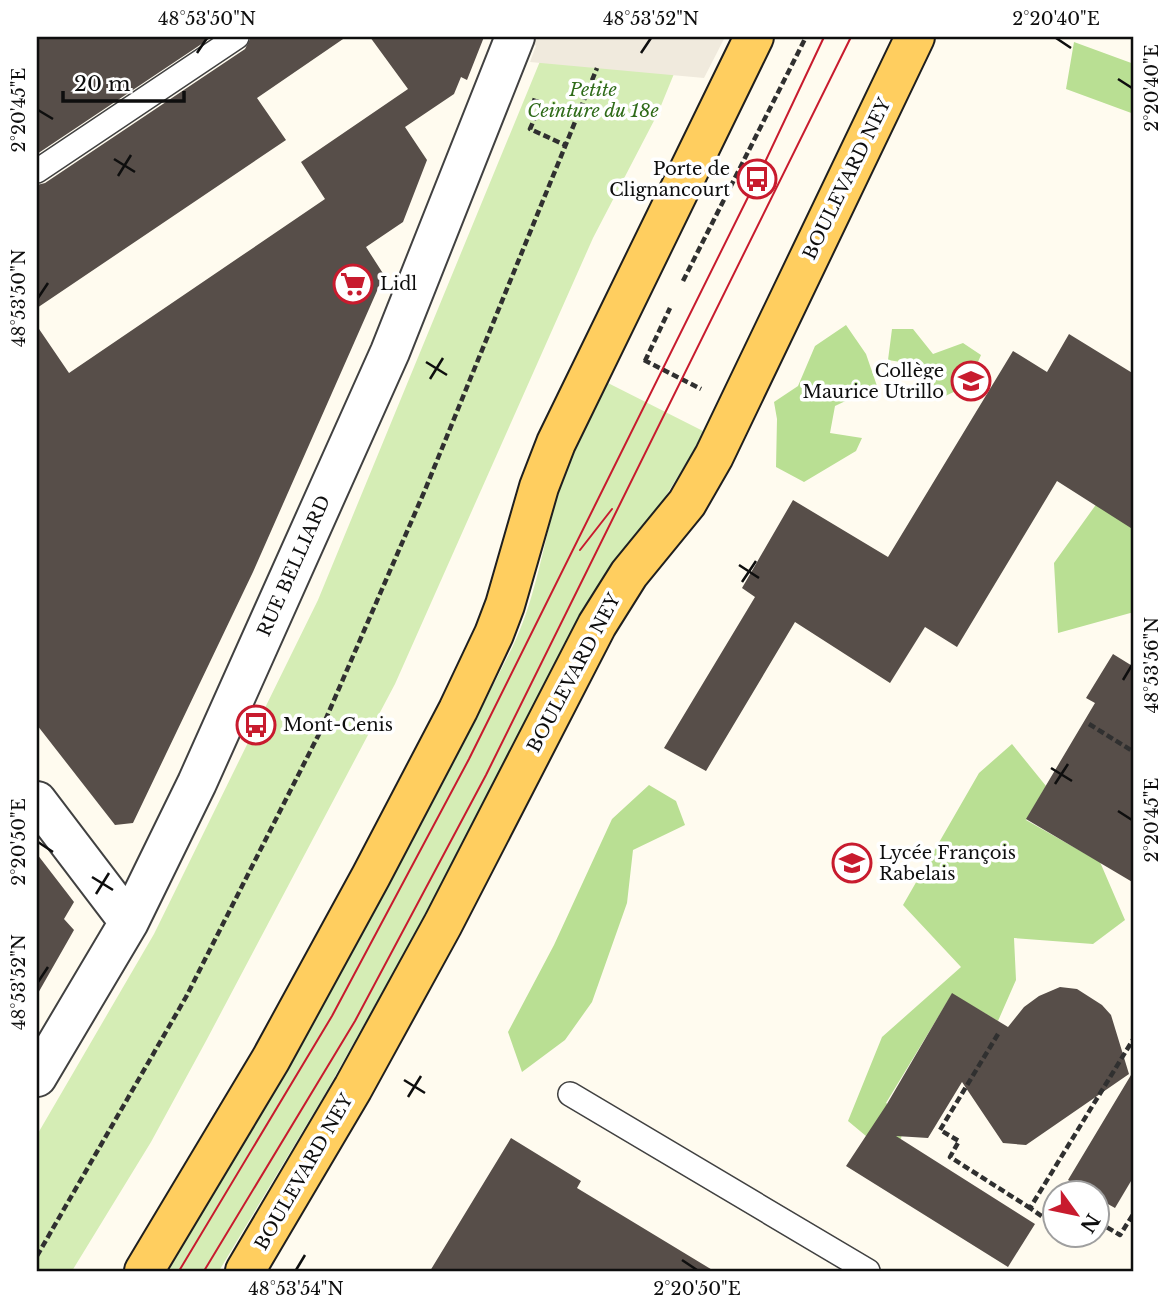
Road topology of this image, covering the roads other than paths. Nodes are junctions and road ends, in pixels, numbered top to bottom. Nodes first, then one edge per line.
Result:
1 (237, 37) edge
2 (514, 37) edge
3 (754, 37) edge
4 (915, 37) edge
5 (37, 171) edge
6 (37, 801) edge
7 (129, 922) junction
8 (37, 1077) edge
9 (570, 1094) dead end
10 (144, 1271) edge
11 (245, 1271) edge
12 (868, 1271) edge

1 - 5 lane
2 - 7 street, RUE BELLIARD
3 - 10 main road
4 - 11 main road, BOULEVARD NEY
6 - 7 street
7 - 8 street, RUE BELLIARD
9 - 12 lane

